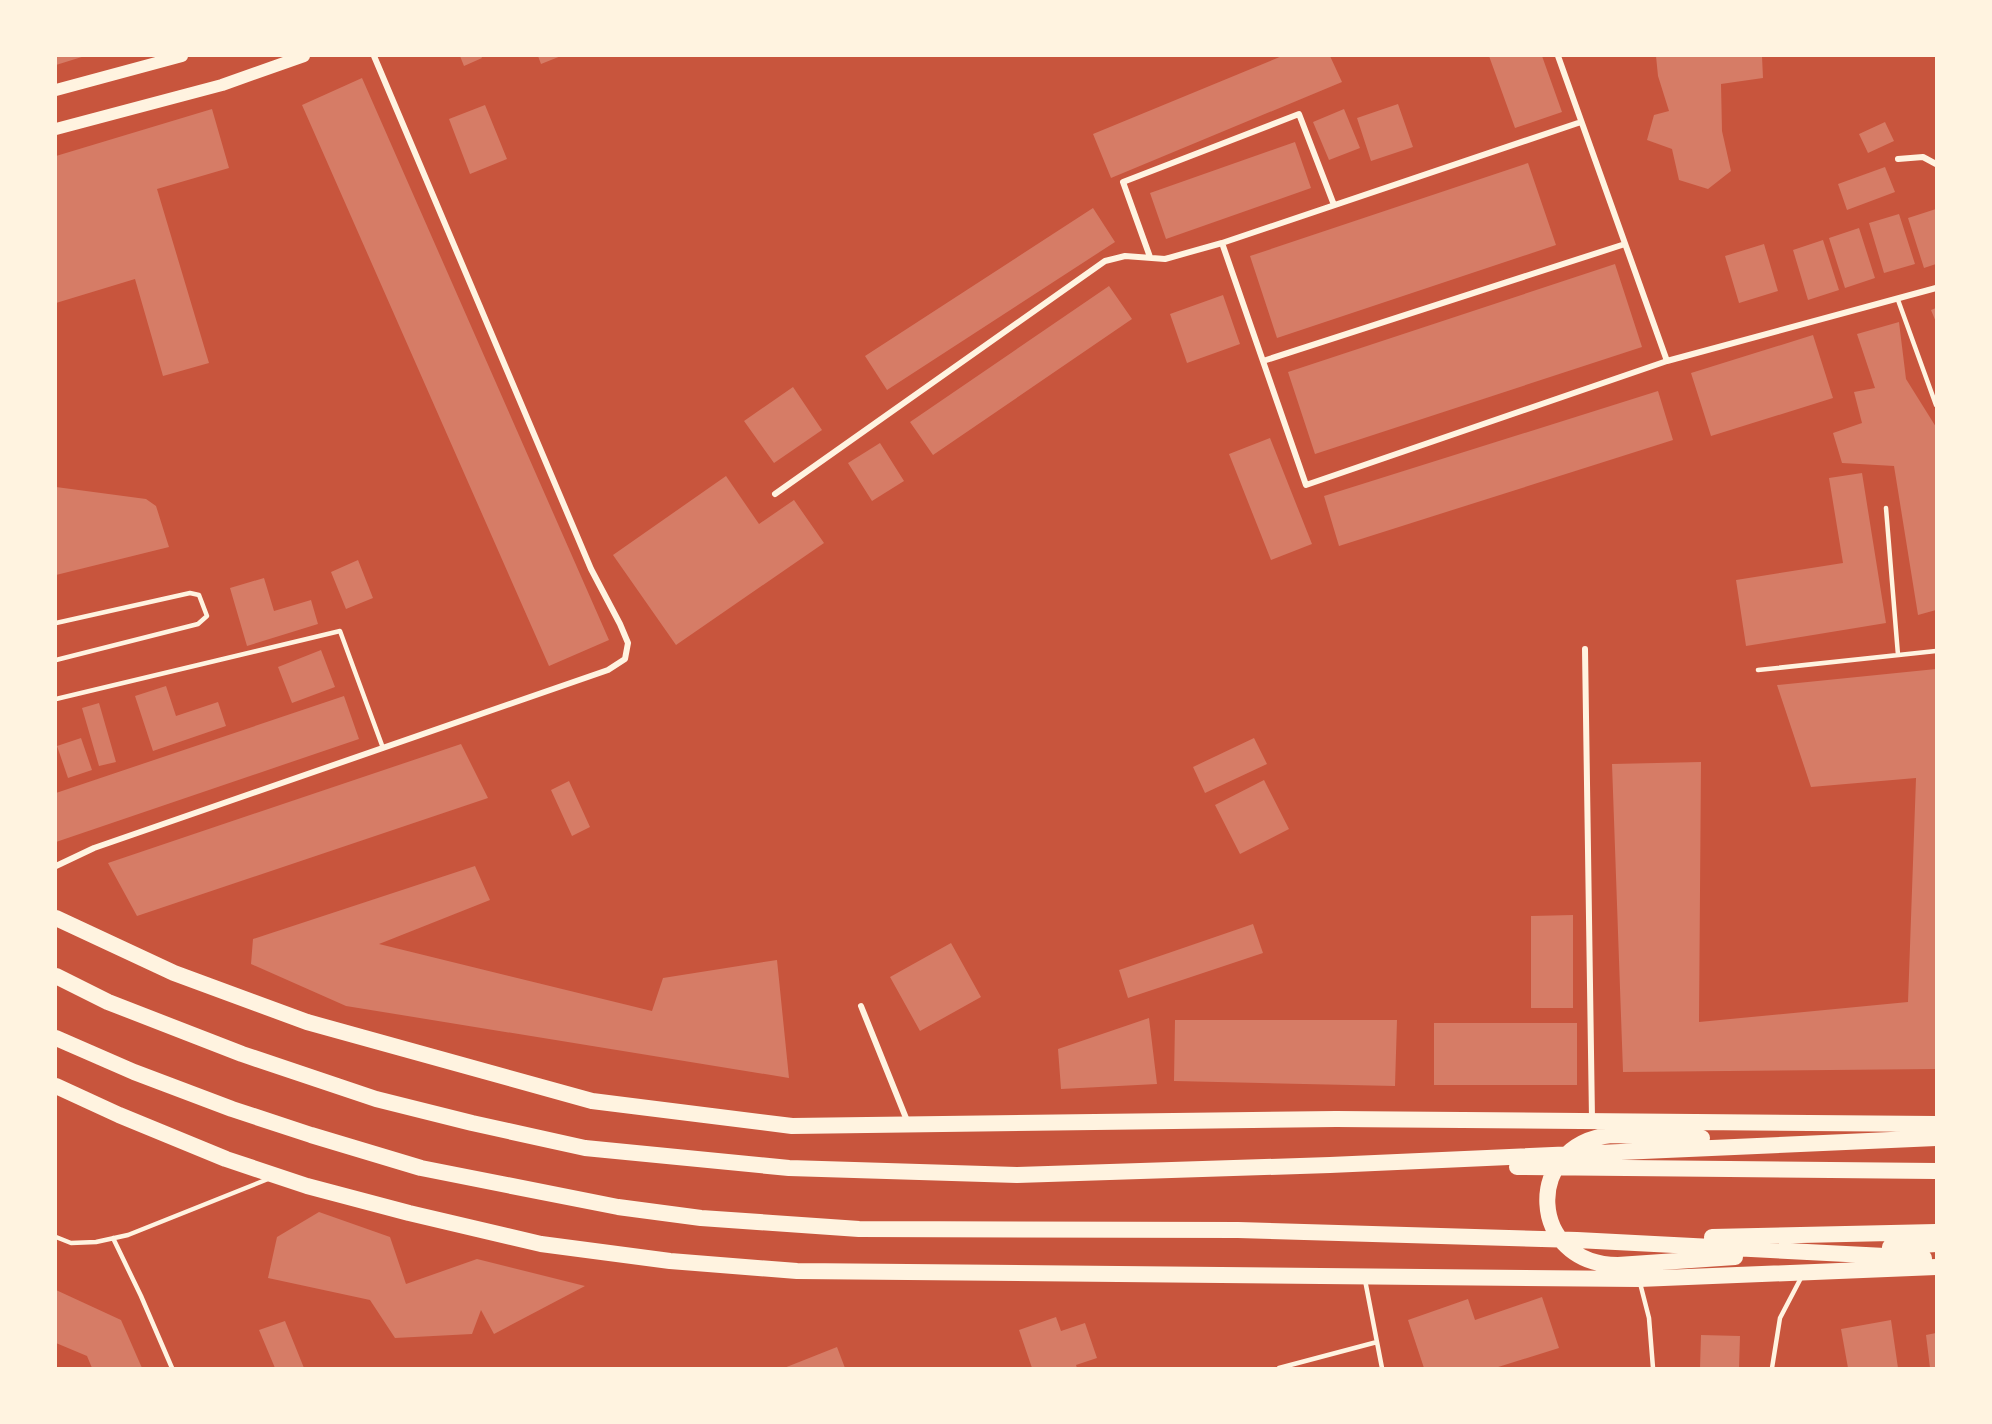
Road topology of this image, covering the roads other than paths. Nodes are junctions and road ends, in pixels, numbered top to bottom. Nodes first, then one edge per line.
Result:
1 (182, 56) edge
2 (304, 56) edge
3 (374, 56) edge
4 (1557, 56) edge
5 (56, 90) edge
6 (1581, 122) junction
7 (56, 129) edge
8 (1898, 159) dead end
9 (1936, 164) edge
10 (1334, 205) junction
11 (1222, 243) junction
12 (1625, 243) junction
13 (1150, 257) junction
14 (1936, 288) edge
15 (1898, 300) junction
16 (1263, 361) junction
17 (1667, 361) junction
18 (1936, 405) edge
19 (775, 494) dead end
20 (1886, 508) dead end
21 (56, 623) edge
22 (1585, 649) dead end
23 (1936, 651) edge
24 (1898, 655) junction
25 (56, 660) edge
26 (1758, 670) dead end
27 (56, 699) edge
28 (383, 747) junction
29 (56, 866) edge
30 (56, 918) edge
31 (56, 976) edge
32 (861, 1006) dead end
33 (56, 1038) edge
34 (56, 1086) edge
35 (1592, 1121) junction
36 (1936, 1124) edge
37 (909, 1125) junction
38 (1936, 1138) edge
39 (1936, 1146) edge
40 (1330, 1165) junction
41 (1936, 1171) edge
42 (277, 1176) junction
43 (1936, 1232) edge
44 (56, 1237) edge
45 (113, 1238) junction
46 (1577, 1240) junction
47 (1936, 1244) edge
48 (1936, 1259) edge
49 (1936, 1267) edge
50 (1803, 1274) junction
51 (1365, 1277) junction
52 (1639, 1280) junction
53 (1377, 1342) junction
54 (172, 1368) edge
55 (1279, 1368) edge
56 (1382, 1368) edge
57 (1652, 1368) edge
58 (1772, 1368) edge

1 - 5 main road
2 - 7 main road
3 - 28 street
4 - 6 street
6 - 10 street
6 - 12 street
8 - 9 street
10 - 11 street
10 - 13 street
11 - 13 street
11 - 16 street
12 - 16 street
12 - 17 street
13 - 19 street
14 - 15 street
15 - 17 street
15 - 18 lane
16 - 17 street
20 - 24 lane
21 - 25 lane
22 - 35 street
23 - 24 lane
24 - 26 lane
27 - 28 lane
28 - 29 street
30 - 37 highway
31 - 40 highway
32 - 37 street
33 - 46 highway
34 - 42 highway
35 - 36 highway
35 - 37 highway
38 - 40 highway
39 - 47 highway
40 - 41 highway
42 - 45 lane
42 - 51 highway
43 - 46 highway
44 - 45 lane
45 - 54 lane
46 - 48 highway
49 - 50 highway
50 - 52 highway
50 - 58 lane
51 - 52 highway
51 - 53 lane
52 - 57 lane
53 - 55 lane
53 - 56 lane

